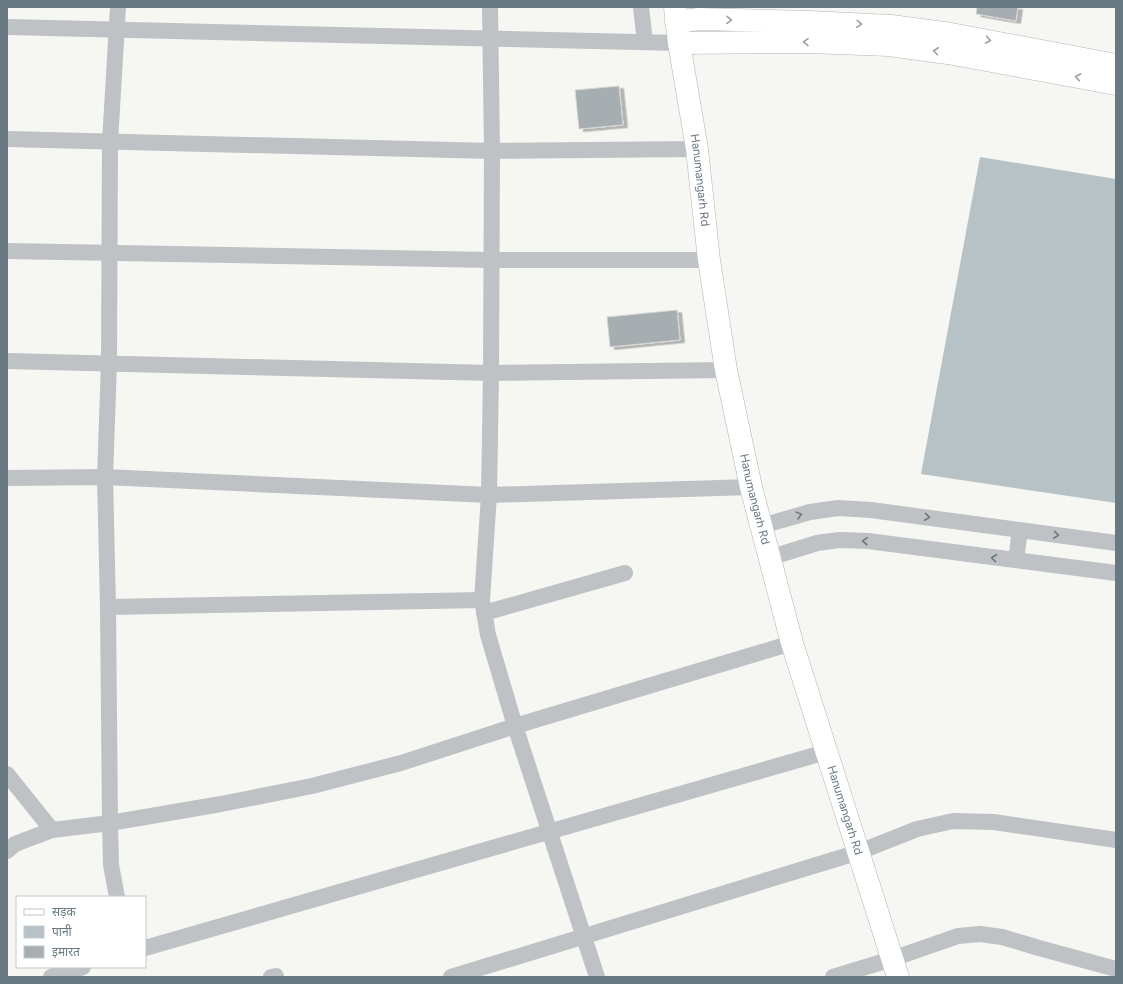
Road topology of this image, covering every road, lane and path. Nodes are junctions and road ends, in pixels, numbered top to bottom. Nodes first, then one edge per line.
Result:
1 (118, 7) edge
2 (490, 7) edge
3 (641, 7) edge
4 (698, 13) edge
5 (677, 24) edge
6 (7, 27) edge
7 (118, 29) junction
8 (490, 39) junction
9 (645, 42) junction
10 (703, 42) junction
11 (1116, 64) edge
12 (1116, 84) edge
13 (7, 139) edge
14 (110, 142) junction
15 (697, 149) junction
16 (492, 151) junction
17 (7, 251) edge
18 (109, 253) junction
19 (492, 260) junction
20 (709, 260) junction
21 (7, 361) edge
22 (109, 364) junction
23 (726, 370) junction
24 (491, 373) junction
25 (105, 477) junction
26 (7, 478) edge
27 (751, 487) junction
28 (489, 495) junction
29 (761, 526) junction
30 (1020, 530) junction
31 (1116, 543) edge
32 (769, 558) junction
33 (1016, 560) junction
34 (625, 573) dead end
35 (1116, 573) edge
36 (108, 607) junction
37 (483, 607) junction
38 (792, 643) junction
39 (515, 726) junction
40 (826, 752) junction
41 (7, 774) edge
42 (110, 823) junction
43 (52, 830) junction
44 (550, 832) junction
45 (1116, 840) edge
46 (7, 851) edge
47 (858, 852) junction
48 (117, 896) edge
49 (584, 936) junction
50 (146, 948) edge
51 (80, 968) edge
52 (895, 968) edge
53 (1116, 969) edge
54 (51, 977) edge
55 (451, 977) edge
56 (597, 977) edge
57 (833, 977) edge

1 - 7 street
2 - 8 street
3 - 9 street
4 - 5 main road
4 - 10 street
4 -> 11 main road
5 - 9 street
5 - 10 main road
5 - 15 main road, Hanumangarh Rd
6 - 7 street
7 - 8 street
7 - 14 street
8 - 9 street
8 - 16 street
12 -> 10 main road
13 - 14 street
14 - 16 street
14 - 18 street
15 - 16 street
15 - 20 main road, Hanumangarh Rd
16 - 19 street
17 - 18 street
18 - 19 street
18 - 22 street
19 - 20 street
19 - 24 street
20 - 23 main road, Hanumangarh Rd
21 - 22 street
22 - 24 street
22 - 25 street
23 - 24 street
23 - 27 main road, Hanumangarh Rd
24 - 28 street
25 - 26 street
25 - 28 street
25 - 36 street
27 - 28 street
27 - 29 main road, Hanumangarh Rd
28 - 37 street
29 -> 30 street
29 - 32 main road, Hanumangarh Rd
30 -> 31 street
30 - 33 street
33 -> 32 street
32 - 38 main road, Hanumangarh Rd
33 - 35 street
34 - 37 street
36 - 37 street
36 - 42 street
37 - 39 street
38 - 39 street
38 - 40 main road, Hanumangarh Rd
39 - 42 street
39 - 44 street
40 - 44 street
40 - 47 main road, Hanumangarh Rd
41 - 43 street
42 - 43 street
42 - 48 street
43 - 46 street
44 - 49 street
44 - 50 street
45 - 47 street
47 - 49 street
47 - 52 main road, Hanumangarh Rd
49 - 55 street
49 - 56 street
51 - 54 street
52 - 53 street
52 - 57 street

